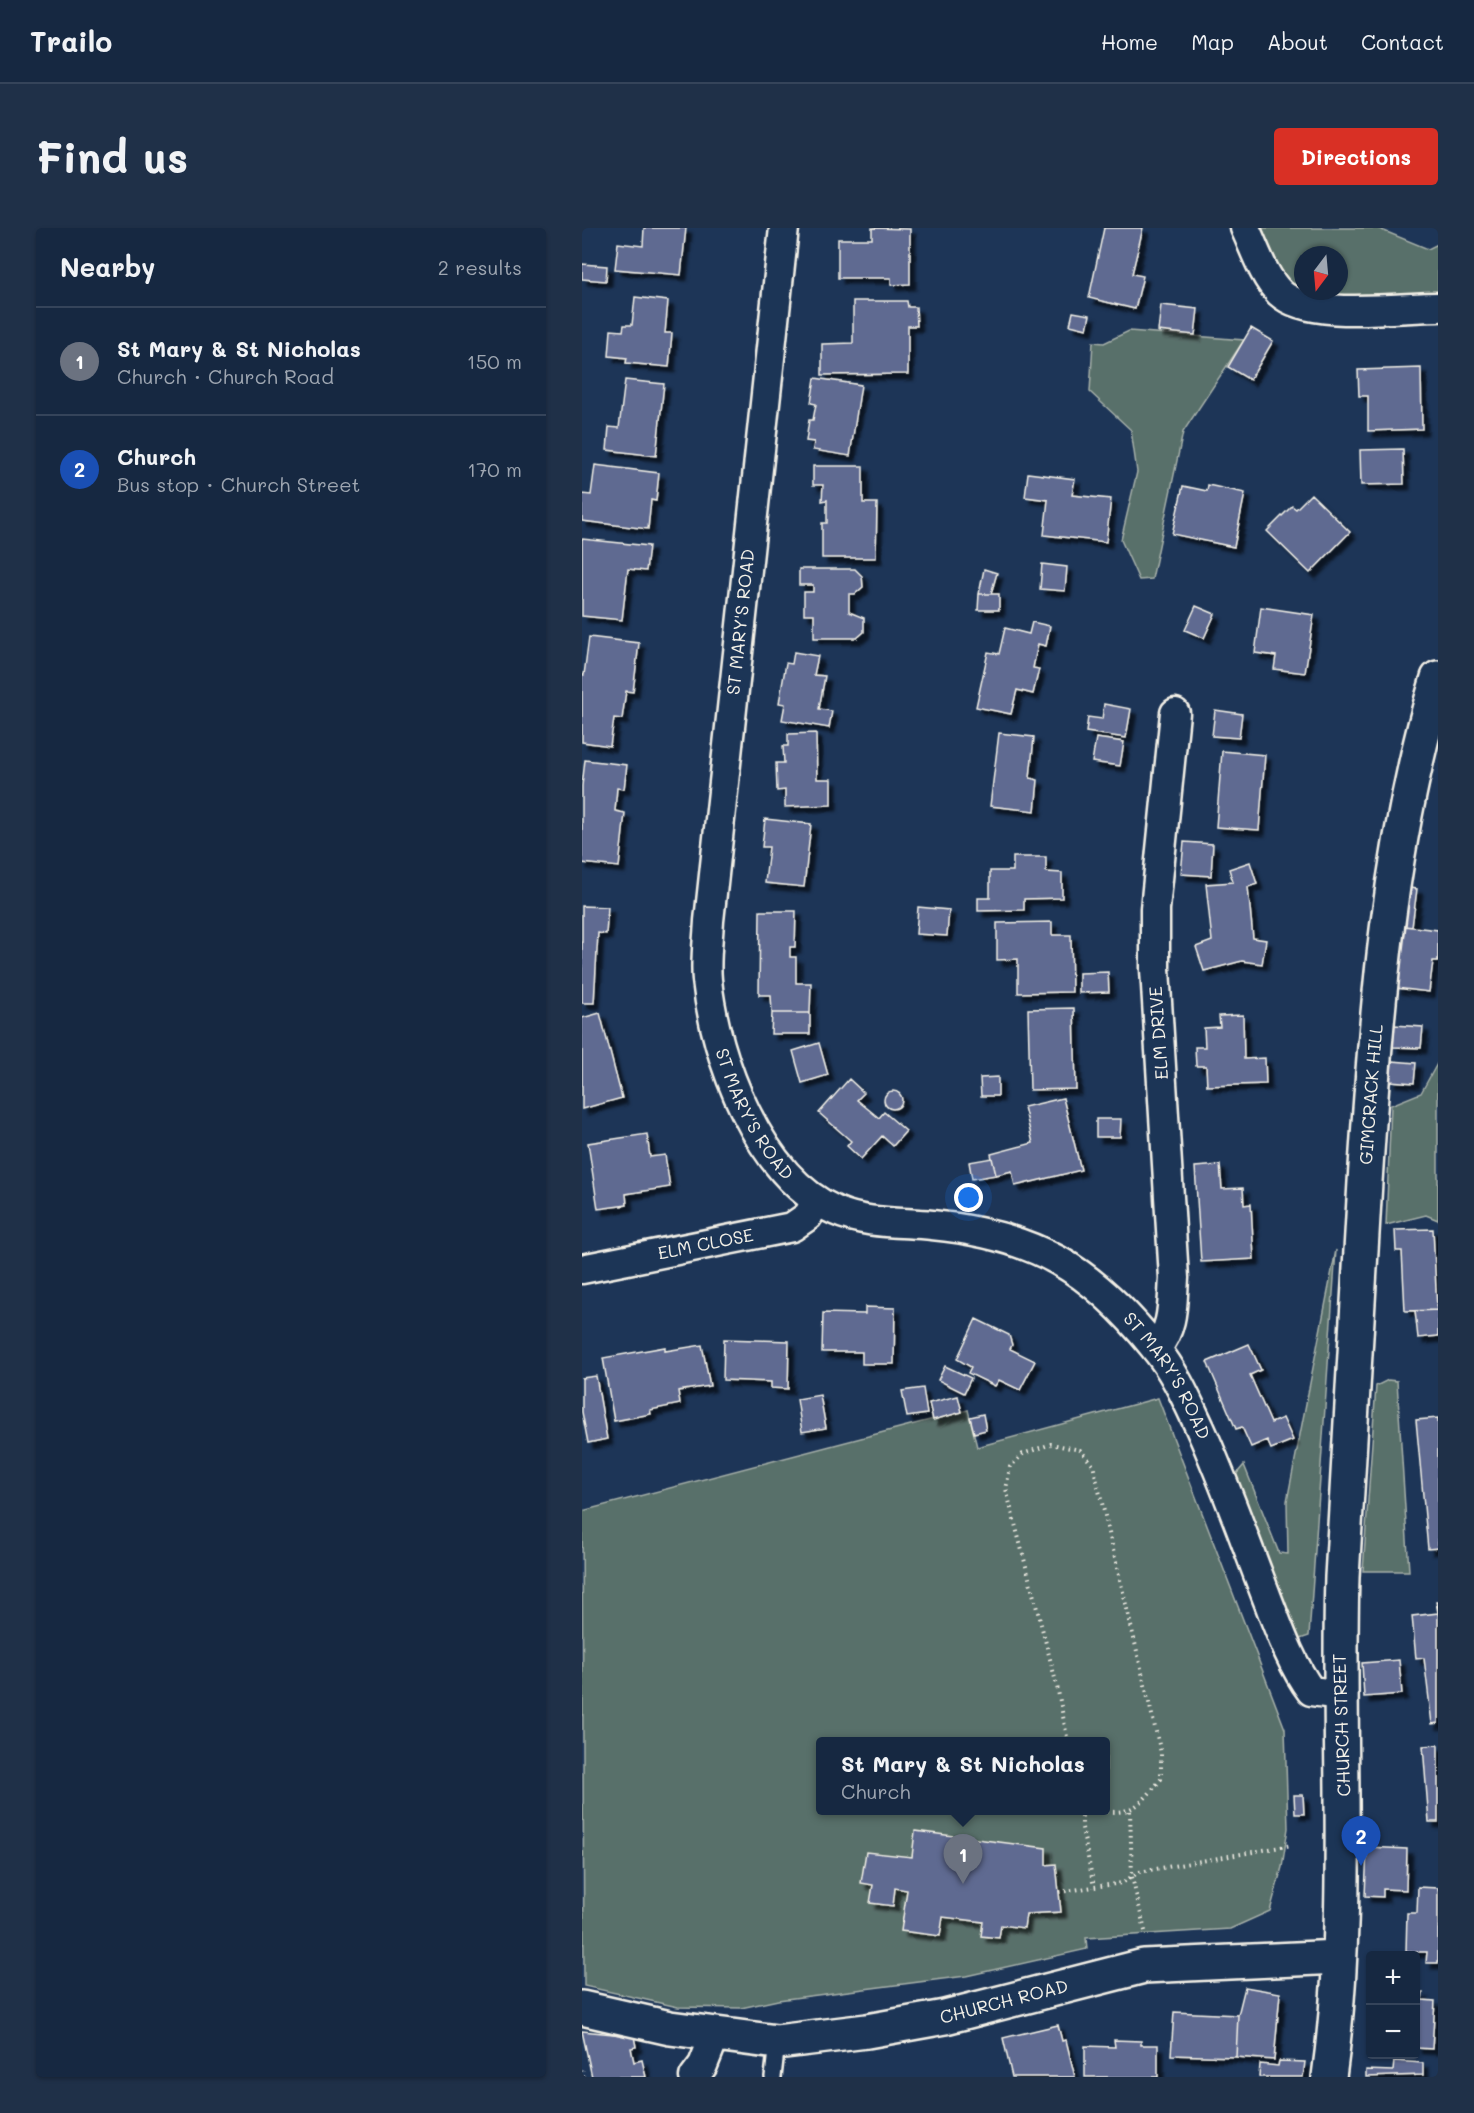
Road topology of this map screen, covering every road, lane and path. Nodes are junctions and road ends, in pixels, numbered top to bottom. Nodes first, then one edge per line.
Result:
1 (784, 228) edge
2 (1245, 228) edge
3 (1438, 307) edge
4 (1438, 678) edge
5 (1175, 713) dead end
6 (816, 1201) junction
7 (582, 1269) edge
8 (1156, 1349) junction
9 (1346, 1516) joint
10 (1341, 1695) junction
11 (1067, 1737) edge
12 (1110, 1810) edge
13 (1130, 1811) junction
14 (1082, 1815) edge
15 (1292, 1845) dead end
16 (1132, 1877) junction
17 (1094, 1887) junction
18 (1059, 1892) dead end
19 (1148, 1944) dead end
20 (1340, 1957) junction
21 (582, 2008) edge
22 (715, 2035) junction
23 (777, 2042) junction
24 (582, 2070) edge
25 (584, 2077) edge
26 (694, 2077) edge
27 (773, 2077) edge
28 (1329, 2077) edge

1 - 6 street, ST MARY'S ROAD
2 - 3 street
4 - 9 main road, GIMCRACK HILL
5 - 8 street, ELM DRIVE
6 - 7 street, ELM CLOSE
6 - 8 street, ST MARY'S ROAD
8 - 10 street, ST MARY'S ROAD
9 - 10 main road, CHURCH STREET
10 - 20 main road, CHURCH STREET
11 - 13 path
12 - 13 path
13 - 16 path
14 - 17 path
15 - 16 path
16 - 17 path
16 - 19 path
17 - 18 path
20 - 23 main road, CHURCH ROAD
20 - 28 main road, CHURCH STREET
21 - 22 main road, CHURCH ROAD
22 - 23 main road, CHURCH ROAD
22 - 26 street
23 - 27 lane
24 - 25 path

